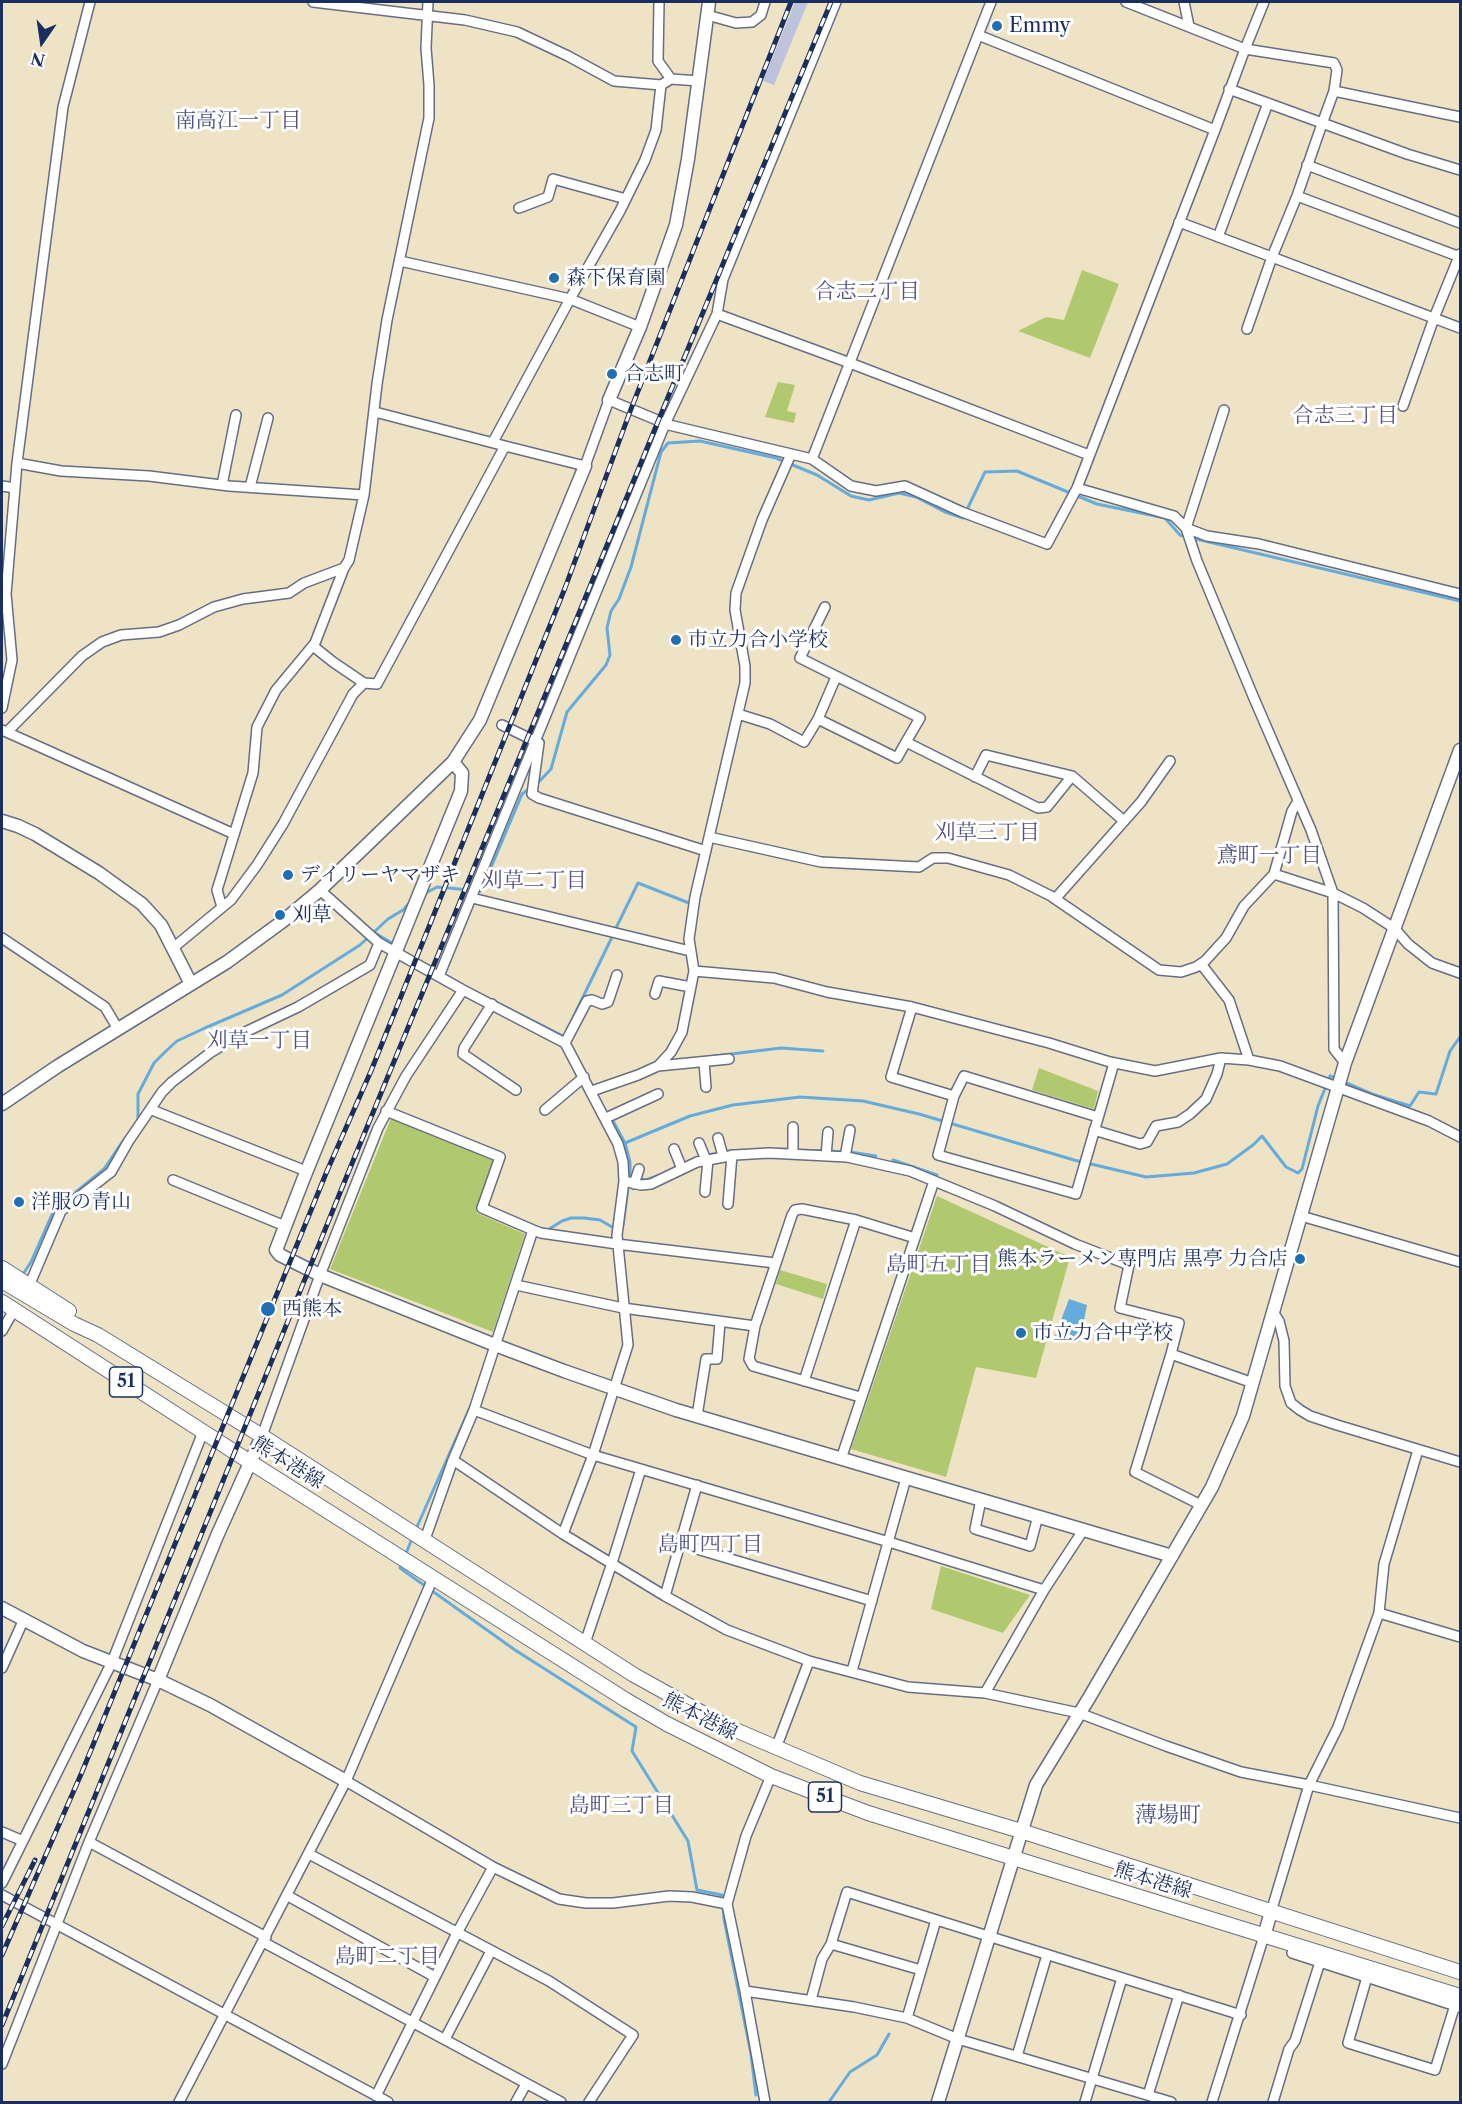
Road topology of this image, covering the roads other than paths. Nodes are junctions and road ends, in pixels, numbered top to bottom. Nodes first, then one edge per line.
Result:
1 (90, 2) edge
2 (313, 2) edge
3 (428, 2) edge
4 (659, 2) edge
5 (709, 2) edge
6 (765, 2) edge
7 (836, 2) edge
8 (991, 2) edge
9 (1126, 2) edge
10 (1184, 2) edge
11 (1264, 2) edge
12 (707, 15) junction
13 (427, 16) junction
14 (1189, 26) junction
15 (978, 35) junction
16 (1245, 48) junction
17 (670, 79) junction
18 (699, 81) junction
19 (661, 85) junction
20 (1229, 89) junction
21 (1334, 91) junction
22 (1268, 103) junction
23 (1461, 117) edge
24 (1322, 124) junction
25 (1215, 130) junction
26 (1307, 165) junction
27 (1461, 170) edge
28 (1297, 196) junction
29 (626, 199) junction
30 (519, 208) dead end
31 (1179, 222) junction
32 (1461, 223) edge
33 (1218, 237) junction
34 (1460, 256) edge
35 (1272, 257) junction
36 (400, 261) junction
37 (570, 299) junction
38 (717, 314) junction
39 (1434, 318) junction
40 (639, 327) junction
41 (1461, 328) edge
42 (1247, 329) dead end
43 (850, 363) junction
44 (609, 400) junction
45 (1403, 406) dead end
46 (1224, 410) dead end
47 (375, 412) junction
48 (236, 415) dead end
49 (268, 418) dead end
50 (665, 424) junction
51 (493, 442) junction
52 (506, 446) junction
53 (791, 454) junction
54 (1089, 455) junction
55 (812, 459) junction
56 (17, 463) junction
57 (585, 466) junction
58 (222, 485) junction
59 (2, 486) edge
60 (250, 487) junction
61 (15, 488) junction
62 (1077, 488) junction
63 (364, 495) junction
64 (1186, 528) junction
65 (344, 568) junction
66 (1461, 594) edge
67 (825, 607) dead end
68 (313, 646) junction
69 (836, 677) junction
70 (364, 683) junction
71 (2, 708) edge
72 (738, 714) junction
73 (818, 718) junction
74 (501, 725) dead end
75 (5, 730) edge
76 (535, 739) junction
77 (906, 742) junction
78 (1461, 750) edge
79 (1170, 761) dead end
80 (453, 762) junction
81 (1071, 776) junction
82 (975, 777) junction
83 (1455, 777) edge
84 (1298, 801) junction
85 (2, 821) edge
86 (1124, 821) junction
87 (234, 834) junction
88 (709, 837) junction
89 (706, 851) junction
90 (1274, 874) junction
91 (320, 890) junction
92 (1333, 893) junction
93 (472, 898) junction
94 (1055, 899) junction
95 (222, 907) junction
96 (1394, 928) junction
97 (2, 938) edge
98 (379, 943) junction
99 (173, 948) junction
100 (690, 951) junction
101 (397, 953) junction
102 (1201, 964) junction
103 (694, 971) junction
104 (1461, 973) edge
105 (617, 975) dead end
106 (439, 976) junction
107 (191, 984) junction
108 (691, 987) junction
109 (463, 990) junction
110 (656, 994) dead end
111 (492, 1004) junction
112 (912, 1007) junction
113 (118, 1029) junction
114 (565, 1043) junction
115 (1221, 1058) junction
116 (729, 1059) dead end
117 (1249, 1060) junction
118 (704, 1062) junction
119 (1346, 1062) junction
120 (1114, 1063) junction
121 (658, 1065) junction
122 (584, 1077) junction
123 (706, 1087) dead end
124 (1338, 1088) junction
125 (516, 1090) dead end
126 (592, 1091) junction
127 (658, 1094) dead end
128 (954, 1096) junction
129 (2, 1104) edge
130 (152, 1110) junction
131 (545, 1110) dead end
132 (386, 1111) junction
133 (1098, 1117) junction
134 (606, 1118) junction
135 (793, 1126) dead end
136 (850, 1130) dead end
137 (1094, 1130) junction
138 (828, 1132) dead end
139 (1461, 1137) edge
140 (718, 1138) dead end
141 (699, 1143) dead end
142 (674, 1149) dead end
143 (793, 1154) junction
144 (728, 1156) junction
145 (826, 1156) junction
146 (845, 1157) junction
147 (707, 1160) junction
148 (639, 1169) dead end
149 (682, 1169) junction
150 (306, 1171) junction
151 (173, 1180) dead end
152 (624, 1181) junction
153 (934, 1181) junction
154 (634, 1184) junction
155 (705, 1192) dead end
156 (728, 1203) dead end
157 (1301, 1216) junction
158 (856, 1220) junction
159 (285, 1226) junction
160 (533, 1230) junction
161 (915, 1238) junction
162 (617, 1244) junction
163 (1461, 1262) edge
164 (775, 1263) junction
165 (2, 1268) edge
166 (320, 1275) junction
167 (2, 1281) edge
168 (516, 1285) junction
169 (29, 1286) junction
170 (2, 1302) edge
171 (623, 1308) junction
172 (14, 1310) junction
173 (1273, 1312) junction
174 (720, 1322) junction
175 (755, 1326) junction
176 (2, 1331) edge
177 (98, 1335) junction
178 (495, 1344) junction
179 (1171, 1354) junction
180 (804, 1381) junction
181 (1253, 1383) junction
182 (615, 1389) junction
183 (860, 1397) junction
184 (474, 1410) junction
185 (696, 1416) junction
186 (203, 1432) junction
187 (262, 1436) junction
188 (1418, 1450) junction
189 (593, 1455) junction
190 (841, 1459) junction
191 (453, 1460) junction
192 (250, 1462) junction
193 (1461, 1462) edge
194 (641, 1469) junction
195 (906, 1478) junction
196 (697, 1485) junction
197 (981, 1500) junction
198 (1201, 1505) junction
199 (1038, 1516) junction
200 (1084, 1529) junction
201 (563, 1534) junction
202 (424, 1542) junction
203 (889, 1542) junction
204 (680, 1544) junction
205 (1172, 1556) junction
206 (612, 1563) junction
207 (433, 1578) junction
208 (1044, 1590) junction
209 (665, 1596) junction
210 (872, 1601) junction
211 (2, 1608) edge
212 (1379, 1613) junction
213 (24, 1619) junction
214 (1461, 1637) edge
215 (585, 1643) junction
216 (809, 1661) junction
217 (112, 1662) junction
218 (2, 1668) edge
219 (852, 1671) junction
220 (158, 1680) junction
221 (985, 1693) junction
222 (1079, 1713) junction
223 (776, 1748) junction
224 (771, 1776) junction
225 (346, 1781) junction
226 (1309, 1785) junction
227 (1461, 1818) edge
228 (2, 1832) edge
229 (1021, 1832) junction
230 (23, 1841) junction
231 (89, 1842) junction
232 (309, 1854) junction
233 (1013, 1858) junction
234 (493, 1867) junction
235 (2, 1883) edge
236 (2, 1895) edge
237 (288, 1896) junction
238 (727, 1904) junction
239 (1271, 1912) junction
240 (936, 1920) junction
241 (57, 1923) junction
242 (457, 1933) junction
243 (1264, 1936) junction
244 (989, 1937) junction
245 (264, 1939) junction
246 (831, 1944) junction
247 (491, 1951) junction
248 (1292, 1953) dead end
249 (1047, 1955) junction
250 (1320, 1962) junction
251 (921, 1970) junction
252 (1461, 1972) edge
253 (435, 1977) junction
254 (1367, 1977) junction
255 (1122, 1978) junction
256 (745, 1991) junction
257 (1179, 1995) junction
258 (811, 2000) junction
259 (1459, 2003) edge
260 (224, 2014) junction
261 (1241, 2015) junction
262 (907, 2019) junction
263 (412, 2021) junction
264 (958, 2039) junction
265 (446, 2040) junction
266 (1017, 2056) junction
267 (2, 2064) edge
268 (1093, 2078) junction
269 (526, 2084) junction
270 (1148, 2095) junction
271 (376, 2096) junction
272 (179, 2103) edge
273 (388, 2103) edge
274 (516, 2103) edge
275 (561, 2103) edge
276 (589, 2103) edge
277 (765, 2103) edge
278 (938, 2103) edge
279 (1085, 2103) edge
280 (1171, 2103) edge
281 (1212, 2103) edge
282 (1273, 2103) edge

1 - 56 street
2 - 13 street
3 - 13 street
4 - 17 street
5 - 12 street
6 - 12 street
7 - 38 street
8 - 15 street
9 - 14 street
10 - 14 street
11 - 16 street
12 - 18 street
13 - 19 street
13 - 36 street
14 - 16 street
15 - 25 street
15 - 43 street
16 - 20 street
16 - 21 street
17 - 18 street
17 - 19 street
18 - 40 street
19 - 29 street
20 - 22 street
20 - 25 street
21 - 23 street
21 - 24 street
22 - 24 street
22 - 33 street
24 - 26 street
24 - 27 street
25 - 31 street
26 - 28 street
26 - 32 street
28 - 34 street
28 - 35 street
29 - 30 street
29 - 37 street
31 - 33 street
31 - 54 street
33 - 35 street
34 - 39 street
35 - 39 street
35 - 42 street
36 - 37 street
36 - 47 street
37 - 40 street
37 - 51 street
38 - 43 street
38 - 50 street
39 - 41 street
39 - 45 street
40 - 44 street
43 - 54 street
43 - 55 street
44 - 50 street
44 - 57 street
46 - 64 street
47 - 51 street
47 - 63 street
48 - 58 street
49 - 60 street
50 - 53 street
50 - 76 street
51 - 52 street
52 - 57 street
52 - 70 street
53 - 55 street
53 - 72 street
54 - 62 street
55 - 62 street
56 - 58 street
56 - 61 street
57 - 80 street
58 - 60 street
59 - 61 street
60 - 63 street
61 - 71 street
62 - 64 street
63 - 65 street
64 - 66 street
64 - 84 street
65 - 68 street
65 - 75 street
67 - 69 street
68 - 70 street
68 - 87 street
69 - 73 street
69 - 77 street
70 - 95 street
72 - 73 street
72 - 88 street
73 - 77 street
74 - 76 street
75 - 87 street
76 - 89 street
76 - 93 street
77 - 82 street
78 - 83 street
79 - 86 street
80 - 91 street
80 - 101 street
81 - 82 street
81 - 82 street
81 - 86 street
83 - 96 street
84 - 90 street
84 - 92 street
85 - 99 street
86 - 94 street
87 - 95 street
88 - 89 street
88 - 94 street
89 - 100 street
90 - 92 street
90 - 102 street
91 - 98 street
91 - 107 street
92 - 96 street
92 - 119 street
93 - 100 street
93 - 106 street
94 - 102 street
95 - 99 street
96 - 104 street
96 - 119 street
97 - 113 street
98 - 101 street
98 - 130 street
99 - 107 street
100 - 103 street
101 - 106 street
101 - 150 street
102 - 117 street
103 - 108 street
103 - 112 street
105 - 114 street
106 - 109 street
107 - 113 street
108 - 110 street
108 - 121 street
109 - 111 street
109 - 132 street
111 - 114 street
111 - 125 street
112 - 120 street
112 - 128 street
113 - 129 street
114 - 122 street
115 - 117 street
115 - 120 street
115 - 137 street
116 - 118 street
117 - 124 street
118 - 121 street
118 - 123 street
119 - 124 street
120 - 133 street
121 - 126 street
122 - 126 street
122 - 131 street
124 - 139 street
124 - 157 street
126 - 134 street
127 - 134 street
128 - 133 street
128 - 137 street
130 - 150 street
130 - 169 street
132 - 160 street
132 - 166 street
133 - 137 street
134 - 152 street
135 - 143 street
136 - 146 street
138 - 145 street
140 - 144 street
141 - 147 street
142 - 149 street
143 - 144 street
143 - 145 street
144 - 147 street
144 - 156 street
145 - 146 street
146 - 153 street
147 - 149 street
147 - 155 street
148 - 154 street
149 - 154 street
150 - 159 street
151 - 159 street
152 - 154 street
152 - 162 street
153 - 161 street
153 - 179 street
157 - 163 street
157 - 173 street
158 - 161 street
158 - 164 street
158 - 180 street
159 - 166 street
160 - 162 street
160 - 168 street
161 - 183 street
162 - 164 street
162 - 171 street
164 - 175 street
165 - 169 main road, 熊本港線 / 51
166 - 178 street
166 - 187 street
167 - 177 main road, 熊本港線 / 51
168 - 171 street
168 - 178 street
169 - 177 main road, 熊本港線 / 51
170 - 172 main road, 熊本港線 / 51
171 - 174 street
171 - 182 street
172 - 176 street
172 - 186 main road, 熊本港線 / 51
173 - 181 street
173 - 188 street
174 - 175 street
174 - 185 street
175 - 180 street
177 - 187 main road, 熊本港線 / 51
178 - 182 street
178 - 184 street
179 - 181 street
179 - 198 street
180 - 183 street
181 - 198 street
182 - 185 street
182 - 189 street
183 - 190 street
184 - 189 street
184 - 191 street
185 - 190 street
186 - 192 main road, 熊本港線 / 51
186 - 217 street
187 - 192 street
187 - 202 main road, 熊本港線 / 51
188 - 193 street
188 - 212 street
189 - 194 street
189 - 201 street
190 - 195 street
191 - 201 street
191 - 202 street
192 - 207 main road, 熊本港線 / 51
192 - 220 street
194 - 196 street
194 - 206 street
195 - 197 street
195 - 203 street
196 - 203 street
196 - 204 street
197 - 199 street
197 - 199 street
198 - 205 street
199 - 200 street
200 - 205 street
200 - 208 street
201 - 206 street
202 - 215 main road, 熊本港線 / 51
203 - 208 street
203 - 210 street
204 - 209 street
204 - 210 street
205 - 222 street
206 - 209 street
206 - 215 street
207 - 224 main road, 熊本港線 / 51
207 - 225 street
208 - 221 street
209 - 216 street
210 - 219 street
211 - 213 street
212 - 214 street
212 - 226 street
213 - 217 street
213 - 218 street
215 - 223 main road, 熊本港線 / 51
216 - 219 street
216 - 223 street
217 - 220 street
217 - 230 street
219 - 221 street
220 - 225 street
220 - 231 street
221 - 222 street
222 - 226 street
222 - 229 street
223 - 229 main road, 熊本港線 / 51
224 - 233 main road, 熊本港線 / 51
224 - 238 street
225 - 232 street
225 - 234 street
226 - 227 street
226 - 239 street
228 - 230 street
229 - 233 street
229 - 239 main road, 熊本港線 / 51
230 - 235 street
231 - 241 street
231 - 245 street
232 - 237 street
232 - 242 street
233 - 243 main road, 熊本港線 / 51
233 - 244 street
234 - 238 street
234 - 242 street
236 - 241 street
237 - 245 street
237 - 253 street
238 - 256 street
239 - 243 street
239 - 252 main road, 熊本港線 / 51
240 - 244 street
240 - 246 street
240 - 251 street
241 - 260 street
241 - 267 street
242 - 247 street
242 - 253 street
243 - 259 main road, 熊本港線 / 51
243 - 261 street
244 - 249 street
244 - 264 street
245 - 260 street
245 - 263 street
246 - 251 street
246 - 258 street
247 - 265 street
247 - 276 street
248 - 250 street
249 - 255 street
249 - 266 street
250 - 254 street
250 - 282 street
251 - 262 street
253 - 263 street
254 - 259 street
254 - 259 street
255 - 257 street
255 - 268 street
256 - 258 street
256 - 277 street
257 - 261 street
257 - 270 street
258 - 262 street
260 - 271 street
260 - 272 street
261 - 281 street
262 - 264 street
263 - 265 street
263 - 271 street
264 - 266 street
264 - 278 street
265 - 269 street
266 - 268 street
268 - 270 street
268 - 279 street
269 - 274 street
269 - 275 street
270 - 280 street
271 - 273 street

